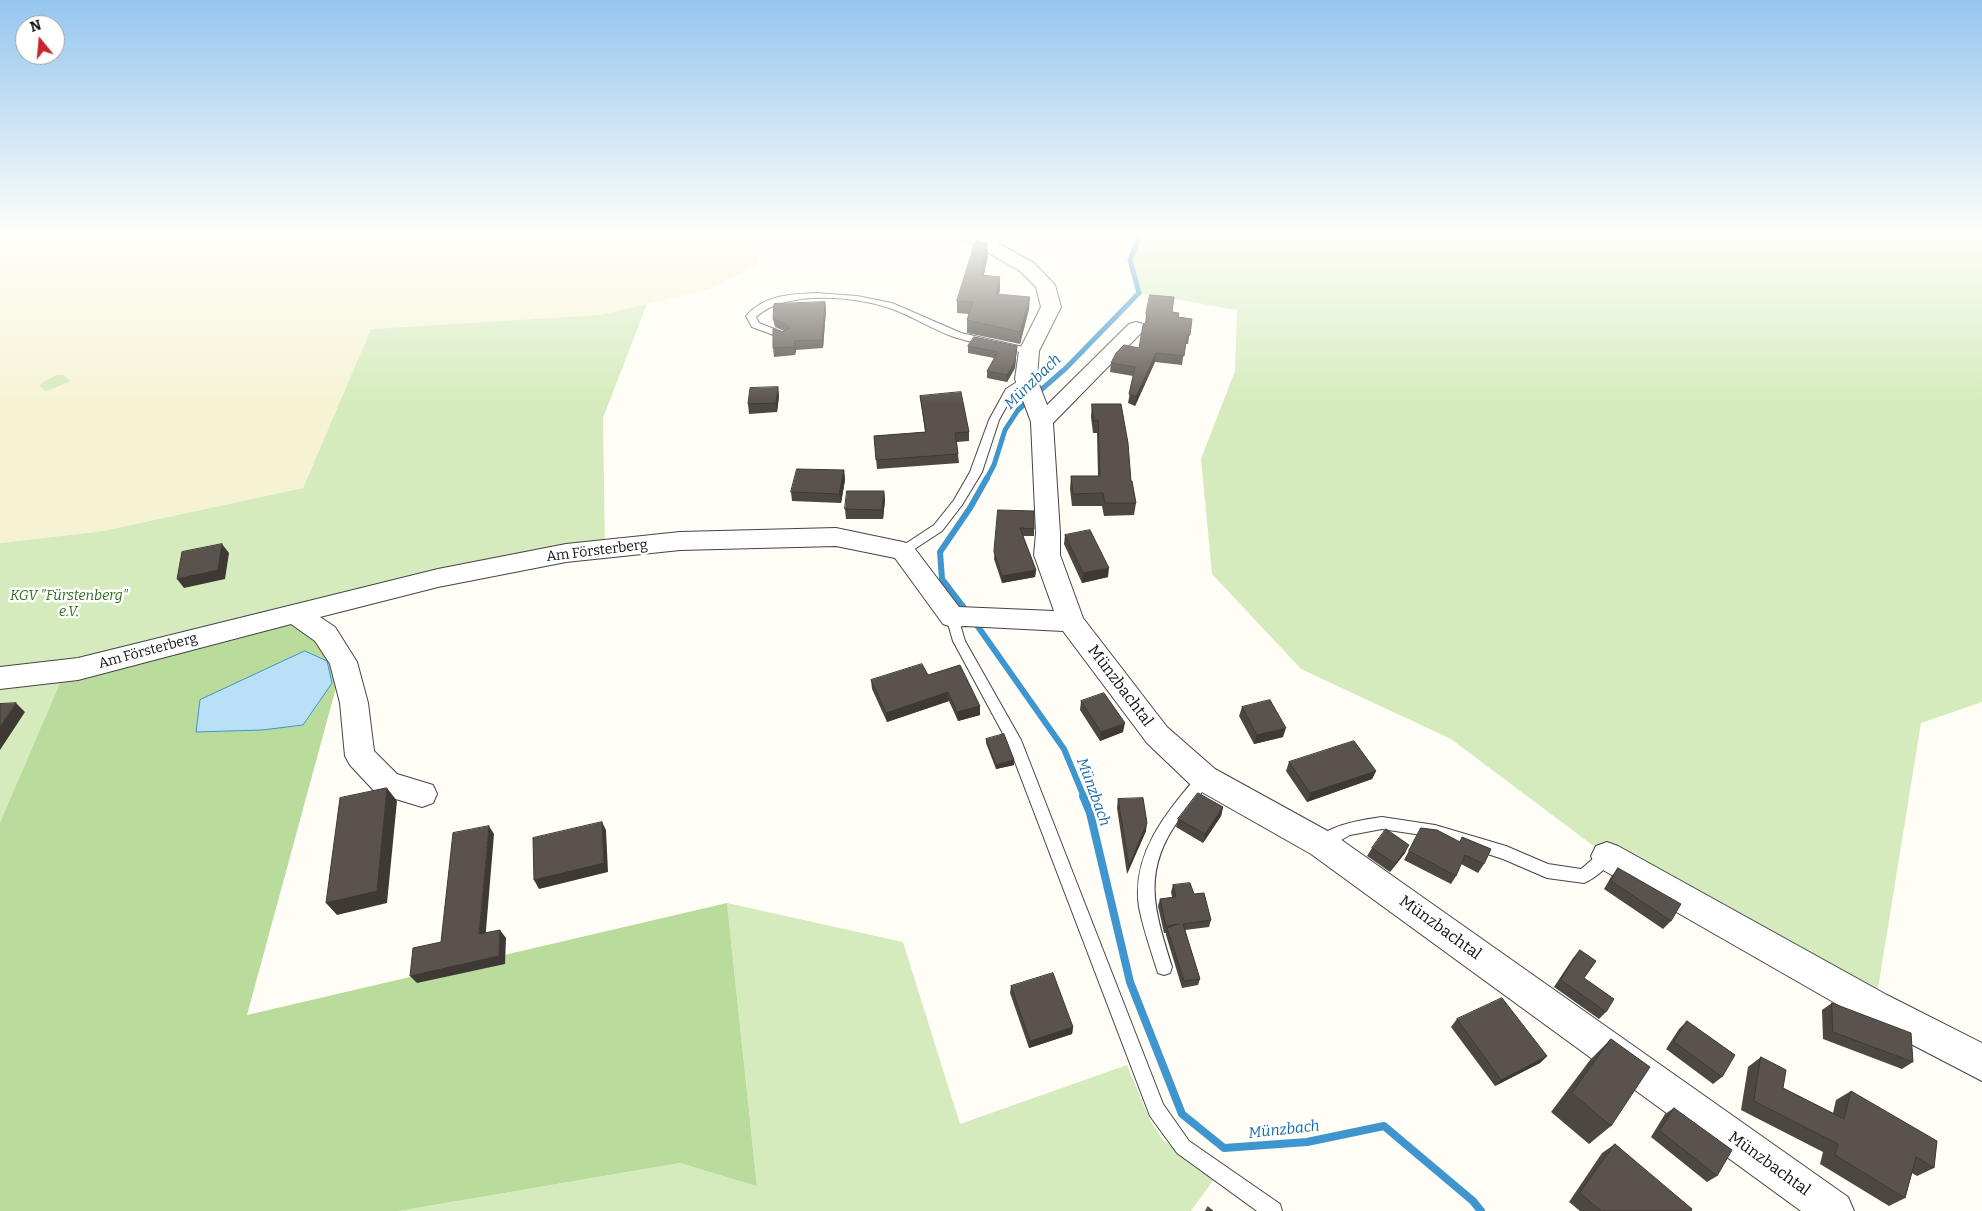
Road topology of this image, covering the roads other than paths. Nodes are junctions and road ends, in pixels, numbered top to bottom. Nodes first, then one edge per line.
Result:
1 (1047, 292) edge
2 (1136, 328) dead end
3 (784, 336) edge
4 (1029, 350) junction
5 (1033, 399) junction
6 (903, 551) junction
7 (295, 612) junction
8 (959, 617) junction
9 (1071, 622) junction
10 (0, 678) edge
11 (1204, 778) junction
12 (422, 794) dead end
13 (1322, 844) junction
14 (1607, 856) joint
15 (1164, 967) dead end
16 (1982, 1063) edge
17 (1273, 1211) edge
18 (1834, 1211) edge

1 - 4 street, Münzbachtal
2 - 5 street
3 - 4 lane
4 - 5 street, Münzbachtal
5 - 6 lane
5 - 9 street, Münzbachtal
6 - 7 street, Am Försterberg
6 - 8 street
7 - 10 street, Am Försterberg
7 - 12 street
8 - 9 street
8 - 17 lane
9 - 11 street, Münzbachtal
11 - 13 street, Münzbachtal
11 - 15 lane
13 - 14 lane
13 - 18 street, Münzbachtal
14 - 16 street

